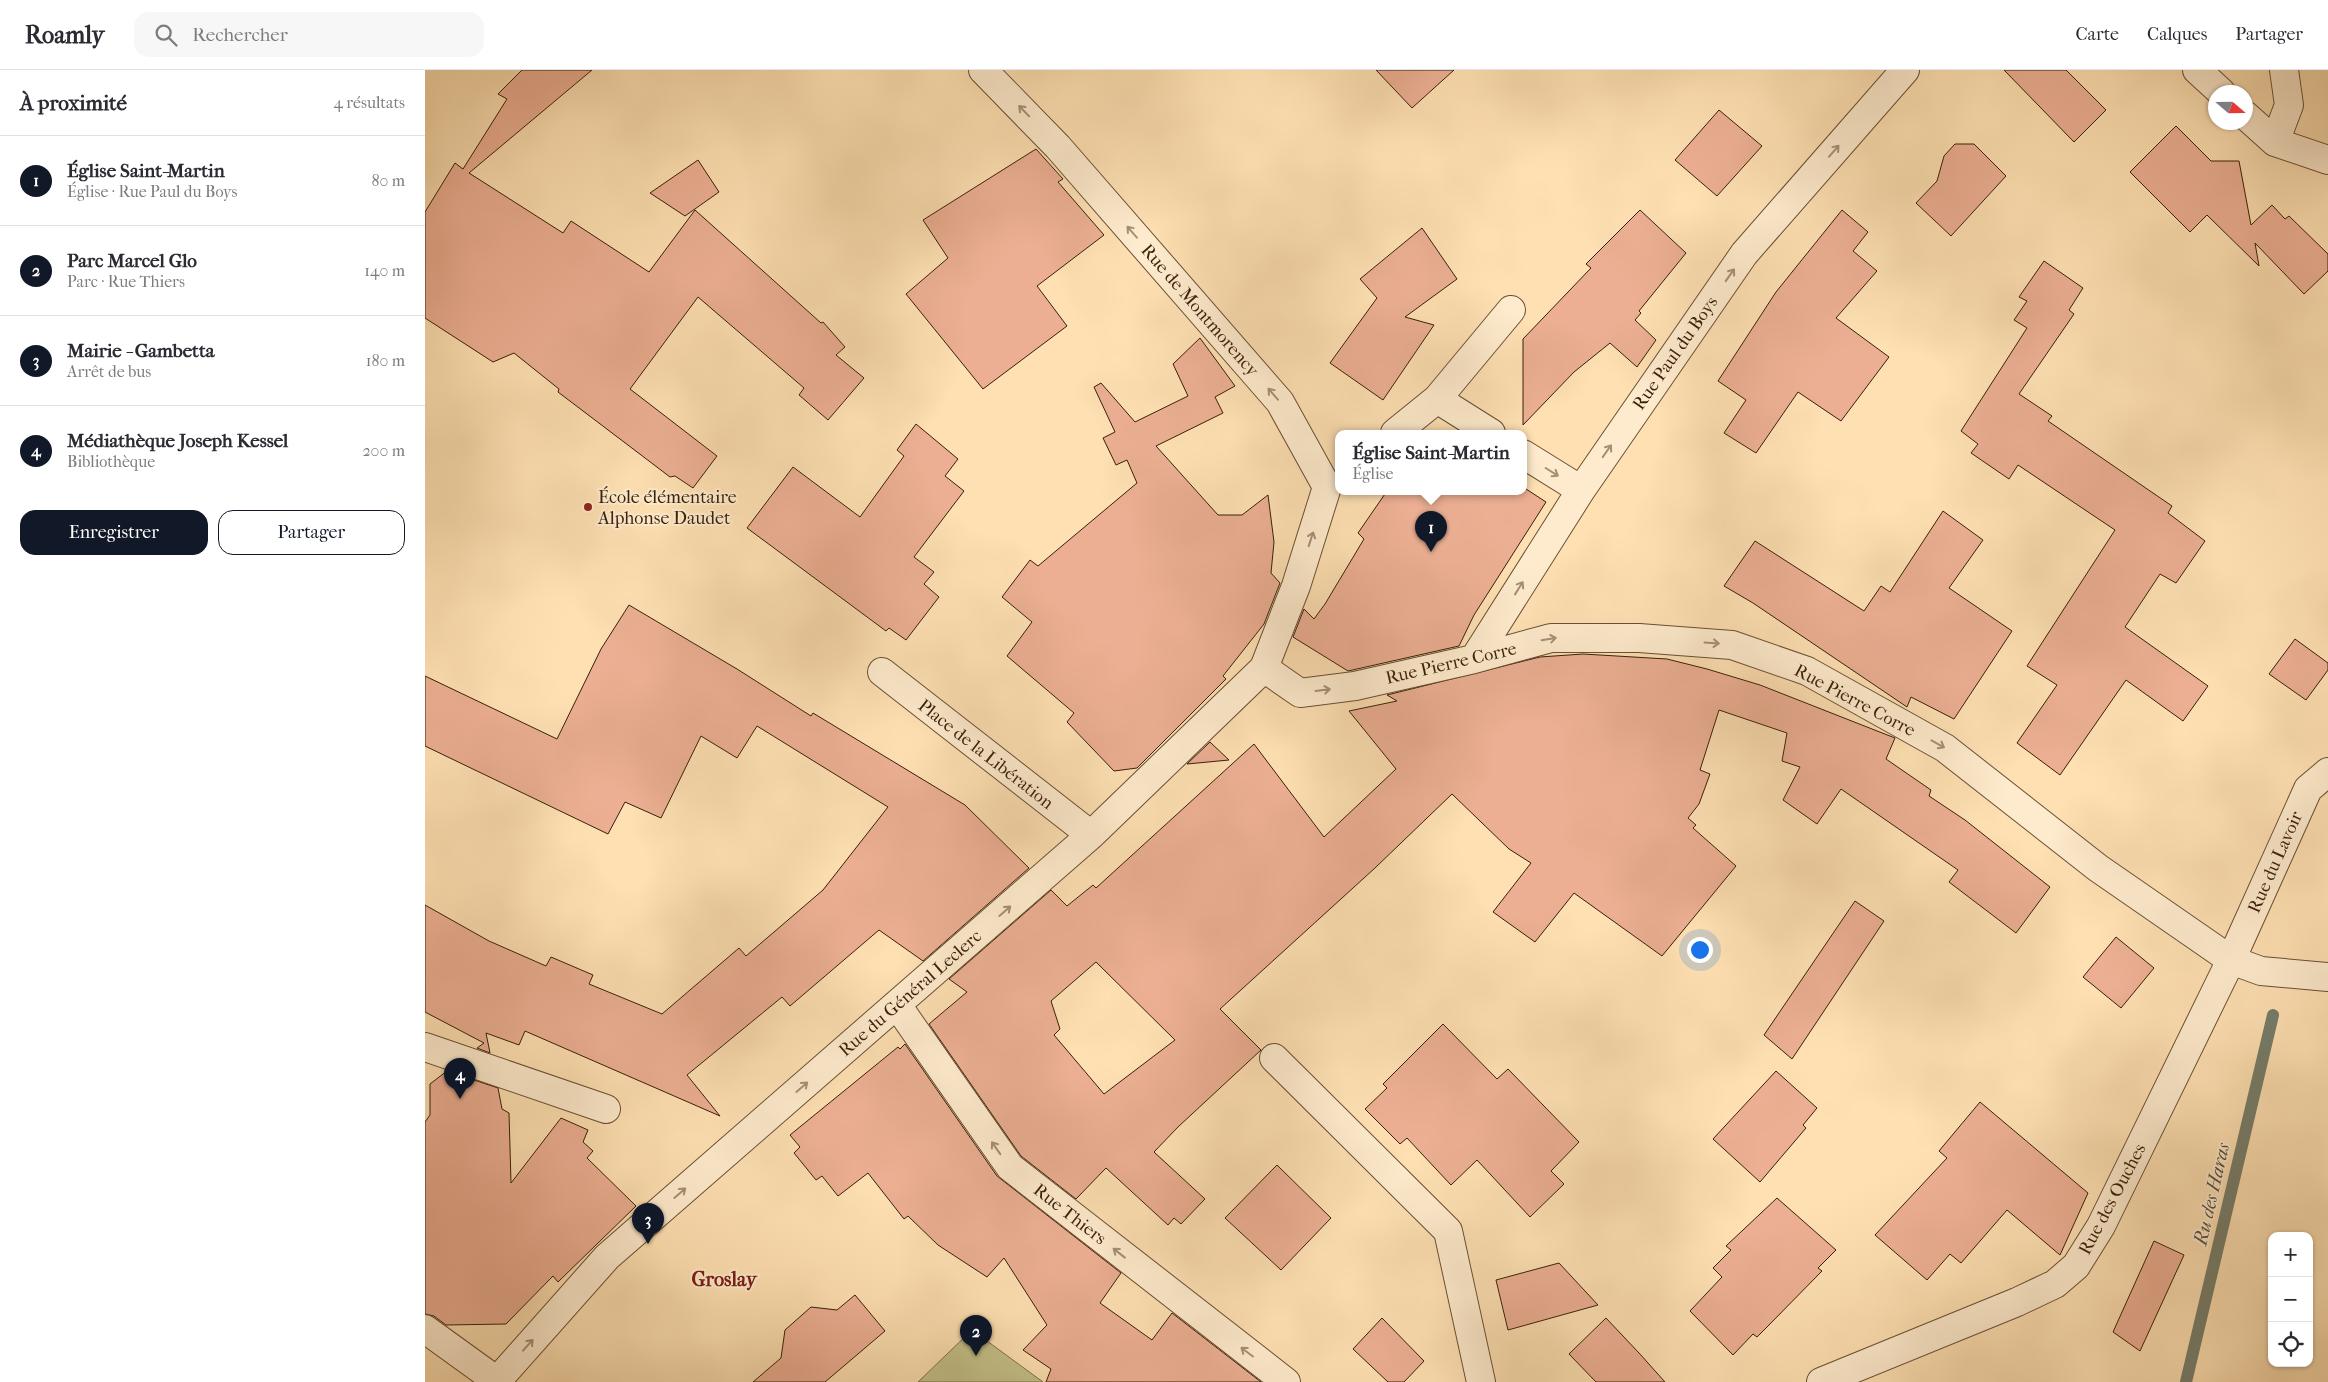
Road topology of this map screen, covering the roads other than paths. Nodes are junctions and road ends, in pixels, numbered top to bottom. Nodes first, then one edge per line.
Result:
1 (983, 70) edge
2 (1905, 70) edge
3 (2197, 70) edge
4 (2284, 70) edge
5 (2213, 85) edge
6 (2253, 122) edge
7 (2275, 142) junction
8 (2328, 160) edge
9 (1511, 310) dead end
10 (1437, 399) junction
11 (1399, 430) edge
12 (1486, 430) edge
13 (1527, 456) edge
14 (1333, 483) edge
15 (1581, 490) junction
16 (1296, 586) joint
17 (1474, 659) junction
18 (1264, 668) junction
19 (882, 672) dead end
20 (2328, 772) edge
21 (1091, 835) junction
22 (2231, 960) junction
23 (2328, 977) edge
24 (897, 1005) junction
25 (425, 1047) edge
26 (1274, 1058) dead end
27 (606, 1109) dead end
28 (425, 1329) edge
29 (497, 1381) edge
30 (1286, 1382) edge
31 (1481, 1382) edge
32 (1821, 1382) edge

14 -> 1 street, Rue de Montmorency
15 -> 2 street, Rue Paul du Boys
3 - 5 street
4 - 7 street
6 - 7 street
7 - 8 street
9 - 10 street
10 - 11 street
10 - 12 street
13 -> 15 street
16 -> 14 street, Rue de Montmorency
17 -> 15 street, Rue Paul du Boys
16 - 18 street, Rue du Général Leclerc
18 -> 17 street, Rue Pierre Corre
17 -> 22 street, Rue Pierre Corre
18 - 21 street, Rue du Général Leclerc
19 - 21 street, Place de la Libération
20 - 22 street, Rue du Lavoir
24 -> 21 street, Rue du Général Leclerc
22 - 23 street, Rue Pierre Corre
22 - 32 street, Rue des Ouches
29 -> 24 street, Rue du Général Leclerc
30 -> 24 street, Rue Thiers
25 - 27 street
26 - 31 street
28 - 29 street

